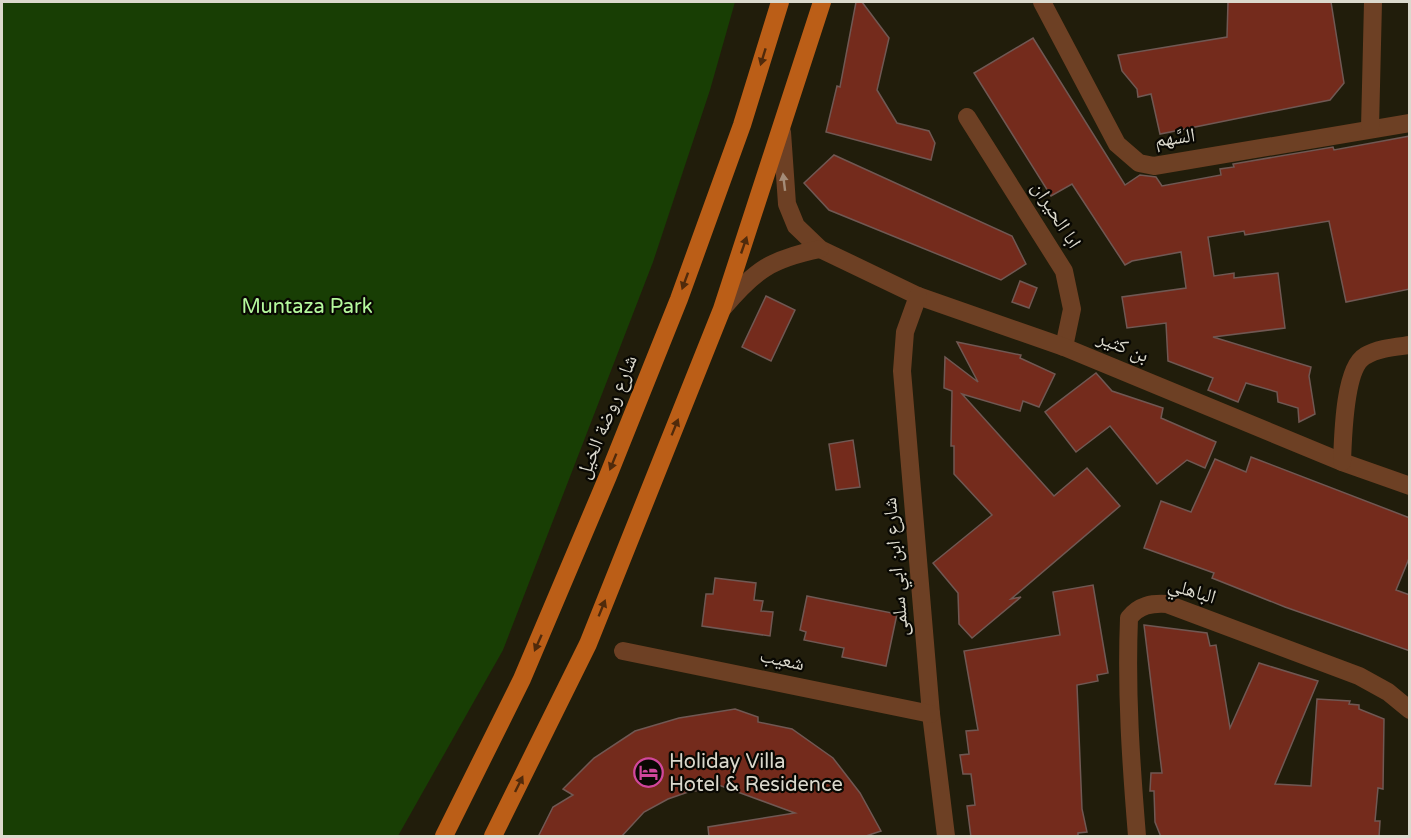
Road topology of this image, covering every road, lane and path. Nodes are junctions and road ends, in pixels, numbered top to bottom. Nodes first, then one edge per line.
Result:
1 (780, 2) edge
2 (822, 2) edge
3 (1042, 2) edge
4 (1373, 2) edge
5 (967, 117) dead end
6 (1410, 123) edge
7 (1370, 128) junction
8 (782, 132) junction
9 (820, 249) junction
10 (918, 296) junction
11 (722, 309) junction
12 (1410, 345) edge
13 (1064, 347) junction
14 (1342, 462) junction
15 (1410, 486) edge
16 (623, 651) dead end
17 (1410, 710) edge
18 (931, 714) junction
19 (444, 837) edge
20 (493, 837) edge
21 (946, 837) edge
22 (1137, 837) edge

1 -> 19 main road, شارع روضة الخيل
2 - 8 main road
3 - 7 street, السَّهم
4 - 7 street
5 - 13 street, ابا الحيران
6 - 7 street, السَّهم
9 -> 8 street, بن كثير
11 -> 8 main road
9 - 10 street, بن كثير
9 - 11 street
10 - 13 street, بن كثير
10 - 18 street, شارع ابن ابي سلمى
20 -> 11 main road
12 - 14 street
13 - 14 street, بن كثير
14 - 15 street, بن كثير
16 - 18 street, شعيب
17 - 22 street, الباهلي
18 - 21 street, شارع ابن ابي سلمى

